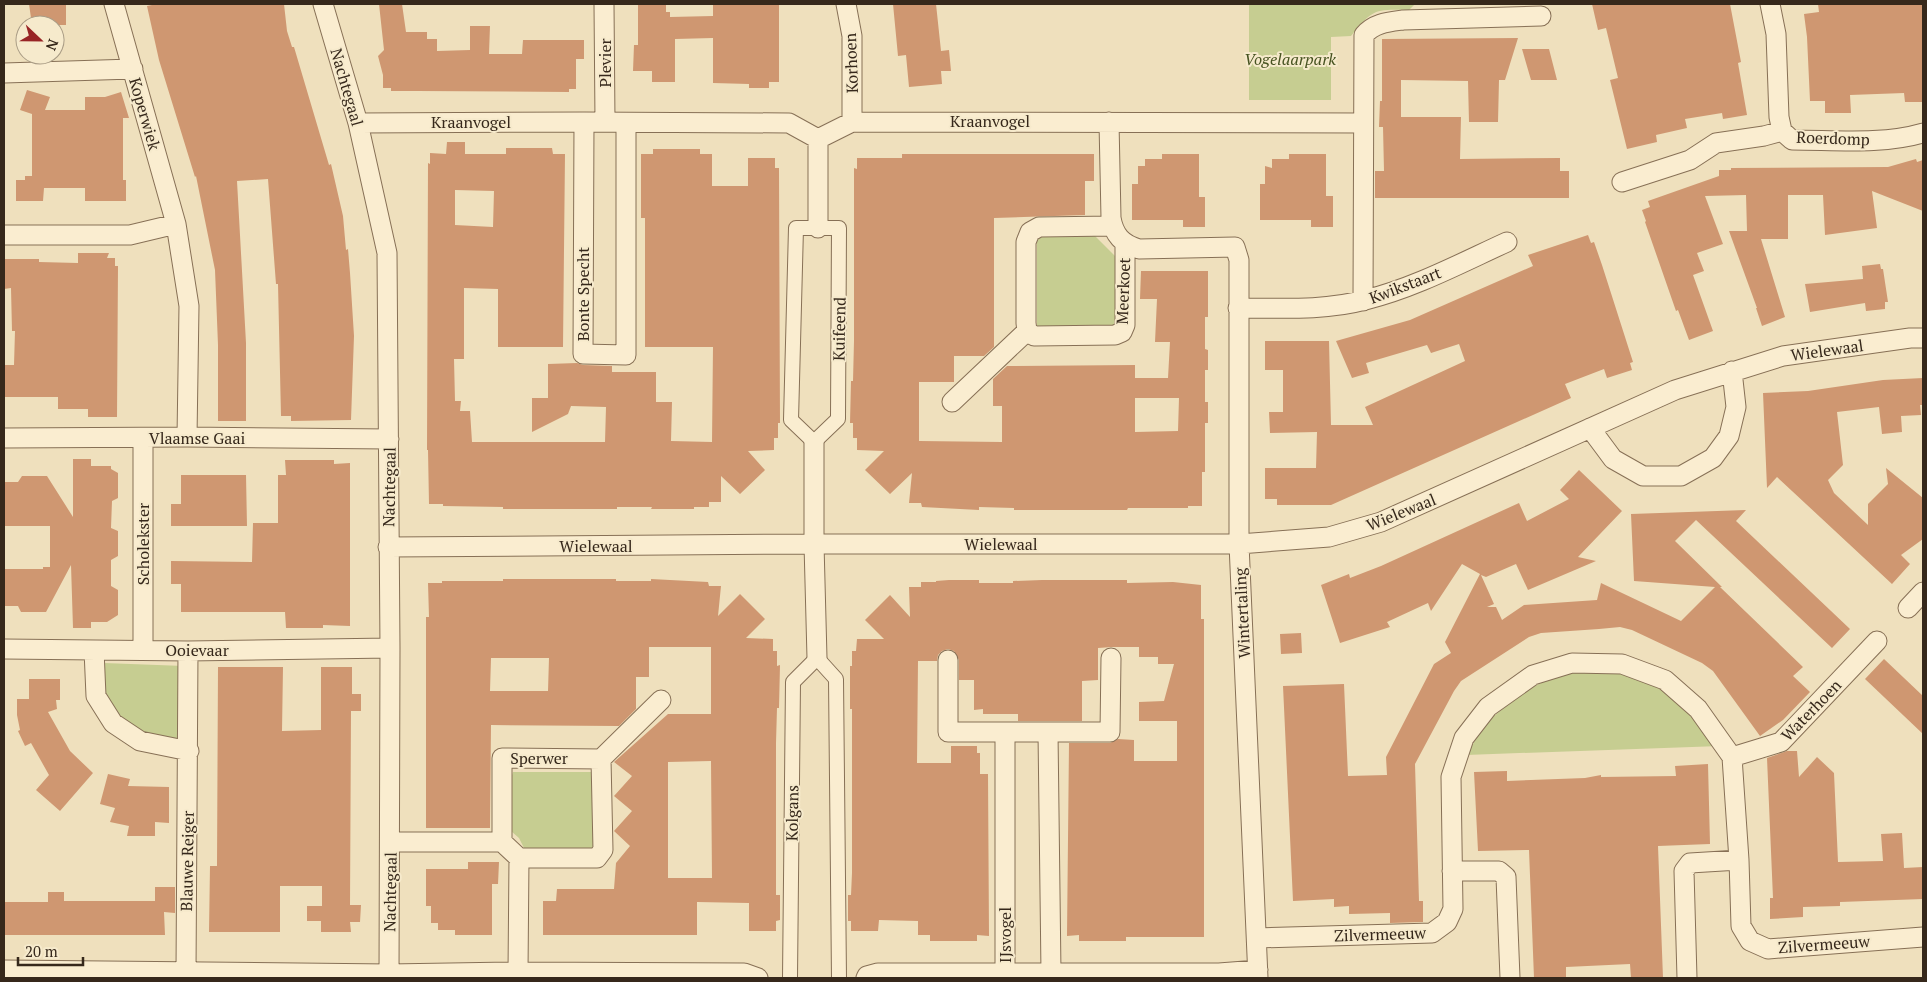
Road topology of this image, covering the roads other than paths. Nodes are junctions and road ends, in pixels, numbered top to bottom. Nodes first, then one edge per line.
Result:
1 (114, 4) edge
2 (323, 4) edge
3 (604, 4) edge
4 (846, 4) edge
5 (1770, 4) edge
6 (1541, 16) dead end
7 (132, 69) junction
8 (4, 72) edge
9 (584, 122) junction
10 (605, 122) junction
11 (852, 122) junction
12 (1109, 122) junction
13 (358, 123) junction
14 (626, 123) junction
15 (1363, 123) junction
16 (1782, 130) junction
17 (1923, 133) edge
18 (818, 139) junction
19 (1622, 182) dead end
20 (176, 224) junction
21 (1112, 226) junction
22 (818, 228) junction
23 (4, 235) edge
24 (1507, 242) dead end
25 (1125, 244) junction
26 (1235, 247) joint
27 (1363, 301) junction
28 (1238, 308) junction
29 (1028, 331) junction
30 (1923, 338) edge
31 (1732, 371) junction
32 (952, 402) dead end
33 (1590, 428) junction
34 (187, 437) junction
35 (4, 438) edge
36 (143, 438) junction
37 (390, 438) junction
38 (814, 442) junction
39 (814, 544) junction
40 (1239, 544) junction
41 (388, 547) junction
42 (1923, 592) edge
43 (1908, 608) dead end
44 (1877, 641) dead end
45 (390, 648) junction
46 (4, 649) edge
47 (94, 650) junction
48 (143, 650) junction
49 (188, 651) junction
50 (817, 658) junction
51 (1111, 658) dead end
52 (948, 660) dead end
53 (661, 700) dead end
54 (1005, 732) junction
55 (1048, 732) junction
56 (189, 751) junction
57 (1732, 757) junction
58 (601, 759) junction
59 (390, 842) junction
60 (502, 842) junction
61 (519, 858) junction
62 (1740, 860) junction
63 (1452, 871) junction
64 (1923, 937) edge
65 (1257, 938) junction
66 (4, 970) edge
67 (186, 972) junction
68 (518, 972) junction
69 (1005, 973) junction
70 (1051, 973) junction
71 (1258, 974) edge
72 (389, 976) edge
73 (758, 978) edge
74 (790, 978) edge
75 (839, 978) edge
76 (866, 978) edge
77 (1510, 978) edge
78 (1687, 978) edge

1 - 7 street, Koperwiek
2 - 13 street, Nachtegaal
3 - 10 street, Plevier
4 - 11 street, Korhoen
5 - 16 street, Roerdomp
6 - 15 street
7 - 8 street
7 - 20 street, Koperwiek
9 - 10 street
9 - 13 street, Kraanvogel
9 - 14 street, Bonte Specht
10 - 14 street
11 - 12 street, Kraanvogel
11 - 18 street, Kraanvogel
12 - 15 street, Kraanvogel
12 - 21 street
13 - 37 street, Nachtegaal
14 - 18 street
15 - 27 street
16 - 17 street, Roerdomp
16 - 19 street
18 - 22 street
20 - 23 street
20 - 34 street, Koperwiek
21 - 25 street, Meerkoet
21 - 29 street
22 - 38 street, Kuifeend
22 - 38 street, Kuifeend
24 - 27 street, Kwikstaart
25 - 26 street, Meerkoet
25 - 29 street, Meerkoet
26 - 28 street, Wintertaling
27 - 28 street, Kwikstaart
28 - 40 street, Wintertaling
29 - 32 street
30 - 31 street, Wielewaal
31 - 33 street, Wielewaal
31 - 33 street
33 - 40 street, Wielewaal
34 - 36 street, Vlaamse Gaai
34 - 37 street, Vlaamse Gaai
35 - 36 street, Vlaamse Gaai
36 - 48 street, Scholekster
37 - 41 street, Nachtegaal
38 - 39 street
39 - 40 street, Wielewaal
39 - 41 street, Wielewaal
39 - 50 street
40 - 65 street, Wintertaling
41 - 45 street, Nachtegaal
42 - 43 street
44 - 57 street, Waterhoen
45 - 49 street, Ooievaar
45 - 59 street, Nachtegaal
46 - 47 street, Ooievaar
47 - 48 street, Ooievaar
47 - 56 street
48 - 49 street, Ooievaar
49 - 56 street, Blauwe Reiger
50 - 74 street, Kolgans
50 - 75 street
51 - 55 street
52 - 54 street
53 - 58 street
54 - 55 street
54 - 69 street, IJsvogel
55 - 70 street
56 - 67 street, Blauwe Reiger
57 - 62 street, Zilvermeeuw
57 - 63 street, Zilvermeeuw
58 - 60 street, Sperwer
58 - 61 street
59 - 60 street
59 - 72 street, Nachtegaal
60 - 61 street
61 - 68 street
62 - 64 street, Zilvermeeuw
62 - 78 street
63 - 65 street, Zilvermeeuw
63 - 77 street
65 - 71 street, Wintertaling
66 - 67 street
67 - 72 street
68 - 72 street
68 - 73 street
69 - 70 street, IJsvogel
69 - 76 street
70 - 71 street, IJsvogel

